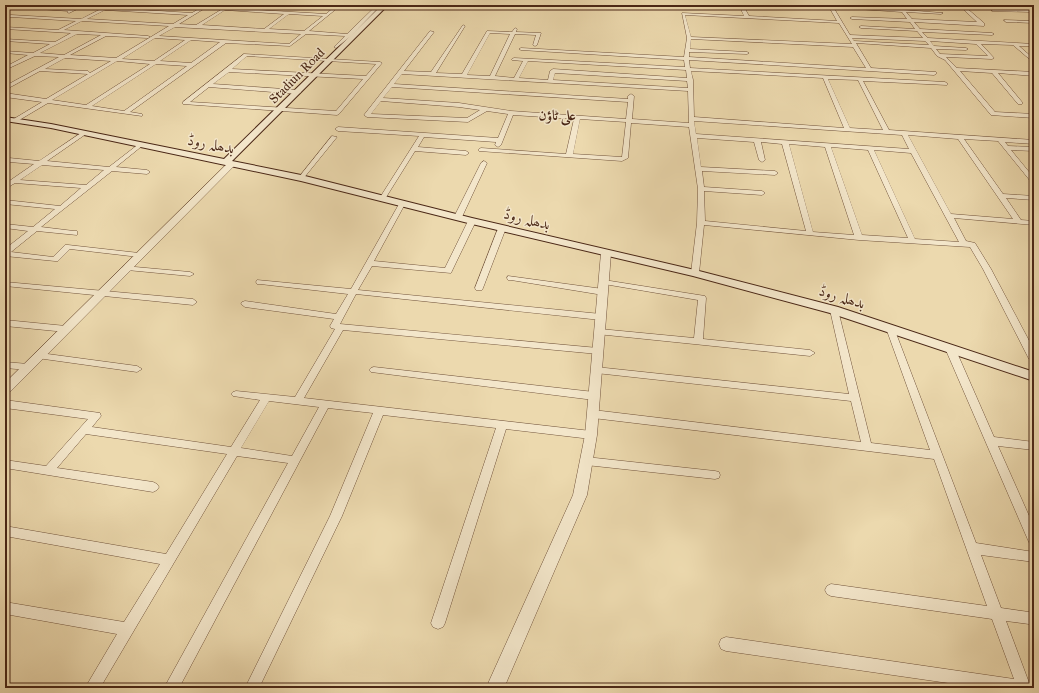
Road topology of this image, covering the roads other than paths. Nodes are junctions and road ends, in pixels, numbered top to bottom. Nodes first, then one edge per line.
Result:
1 (12, 5) edge
2 (84, 5) edge
3 (112, 5) edge
4 (339, 5) edge
5 (379, 5) edge
6 (385, 5) edge
7 (742, 5) edge
8 (830, 5) edge
9 (879, 5) edge
10 (898, 5) edge
11 (988, 5) edge
12 (934, 6) edge
13 (1024, 6) edge
14 (203, 7) edge
15 (209, 7) edge
16 (844, 7) edge
17 (963, 7) edge
18 (1034, 7) edge
19 (5, 8) edge
20 (104, 9) junction
21 (217, 9) dead end
22 (224, 9) junction
23 (74, 10) junction
24 (883, 10) junction
25 (993, 10) junction
26 (903, 11) junction
27 (1033, 12) edge
28 (288, 13) junction
29 (941, 13) junction
30 (188, 14) junction
31 (194, 14) junction
32 (327, 15) junction
33 (5, 17) edge
34 (56, 18) junction
35 (747, 18) junction
36 (852, 18) junction
37 (83, 20) junction
38 (911, 21) junction
39 (840, 22) junction
40 (1034, 22) edge
41 (951, 23) junction
42 (169, 24) junction
43 (982, 24) junction
44 (176, 25) junction
45 (198, 26) junction
46 (463, 26) dead end
47 (5, 28) edge
48 (265, 30) junction
49 (919, 30) junction
50 (59, 31) junction
51 (514, 31) junction
52 (77, 32) junction
53 (306, 32) junction
54 (432, 32) dead end
55 (106, 34) junction
56 (349, 34) junction
57 (848, 36) junction
58 (148, 37) junction
59 (155, 37) junction
60 (190, 39) junction
61 (5, 40) edge
62 (689, 40) junction
63 (926, 40) junction
64 (225, 41) junction
65 (977, 42) junction
66 (56, 43) junction
67 (1014, 44) junction
68 (534, 45) dead end
69 (745, 45) dead end
70 (1034, 45) edge
71 (855, 46) junction
72 (336, 47) dead end
73 (932, 47) junction
74 (800, 48) dead end
75 (521, 49) dead end
76 (966, 49) dead end
77 (687, 50) junction
78 (5, 52) edge
79 (747, 53) dead end
80 (34, 54) junction
81 (235, 54) dead end
82 (246, 55) junction
83 (939, 55) junction
84 (65, 56) junction
85 (111, 59) junction
86 (118, 59) junction
87 (514, 59) dead end
88 (686, 59) junction
89 (331, 60) junction
90 (526, 60) junction
91 (156, 62) junction
92 (1034, 62) edge
93 (192, 64) junction
94 (6, 68) edge
95 (869, 69) junction
96 (955, 69) junction
97 (40, 70) junction
98 (228, 70) junction
99 (688, 70) junction
100 (993, 71) junction
101 (400, 72) junction
102 (88, 73) junction
103 (934, 73) dead end
104 (433, 74) junction
105 (1034, 74) edge
106 (315, 75) junction
107 (464, 76) junction
108 (367, 78) junction
109 (492, 78) junction
110 (825, 78) junction
111 (516, 79) junction
112 (690, 80) junction
113 (860, 80) junction
114 (550, 82) junction
115 (390, 84) junction
116 (945, 84) dead end
117 (207, 85) junction
118 (631, 87) junction
119 (5, 88) edge
120 (690, 90) junction
121 (298, 92) junction
122 (5, 95) edge
123 (379, 99) junction
124 (43, 100) junction
125 (631, 100) junction
126 (50, 101) junction
127 (1020, 103) dead end
128 (87, 107) junction
129 (486, 109) junction
130 (280, 110) junction
131 (125, 113) junction
132 (511, 113) junction
133 (140, 115) dead end
134 (1033, 117) edge
135 (576, 118) junction
136 (9, 120) edge
137 (628, 122) junction
138 (691, 122) junction
139 (338, 129) dead end
140 (848, 130) junction
141 (84, 133) junction
142 (887, 133) junction
143 (424, 134) junction
144 (904, 134) junction
145 (694, 136) junction
146 (334, 137) dead end
147 (960, 138) junction
148 (500, 140) junction
149 (757, 140) junction
150 (1000, 140) junction
151 (785, 142) junction
152 (1034, 142) edge
153 (140, 145) junction
154 (827, 145) junction
155 (870, 148) junction
156 (1006, 148) junction
157 (414, 149) junction
158 (481, 150) dead end
159 (1033, 150) edge
160 (495, 151) junction
161 (913, 151) junction
162 (466, 153) dead end
163 (569, 156) junction
164 (9, 160) dead end
165 (762, 160) dead end
166 (41, 163) junction
167 (229, 163) junction
168 (484, 163) dead end
169 (111, 169) junction
170 (699, 169) junction
171 (147, 172) dead end
172 (775, 173) dead end
173 (301, 178) junction
174 (5, 180) edge
175 (14, 181) junction
176 (1034, 182) edge
177 (5, 187) edge
178 (88, 187) junction
179 (701, 189) junction
180 (762, 193) dead end
181 (1001, 196) junction
182 (1034, 198) edge
183 (382, 199) junction
184 (5, 202) edge
185 (402, 204) junction
186 (62, 208) junction
187 (950, 216) junction
188 (458, 217) junction
189 (472, 221) junction
190 (1019, 222) junction
191 (701, 223) junction
192 (1034, 223) edge
193 (5, 226) edge
194 (502, 228) junction
195 (35, 229) junction
196 (74, 233) dead end
197 (810, 234) junction
198 (859, 238) junction
199 (913, 242) junction
200 (972, 245) junction
201 (606, 253) junction
202 (5, 254) edge
203 (139, 255) junction
204 (369, 263) junction
205 (127, 268) junction
206 (695, 273) junction
207 (190, 274) dead end
208 (511, 278) dead end
209 (260, 282) dead end
210 (5, 284) edge
211 (604, 287) junction
212 (479, 288) dead end
213 (353, 292) junction
214 (102, 294) junction
215 (193, 302) dead end
216 (245, 304) dead end
217 (834, 310) junction
218 (339, 317) junction
219 (601, 317) junction
220 (5, 322) edge
221 (341, 326) junction
222 (890, 328) junction
223 (66, 329) junction
224 (600, 332) junction
225 (698, 342) junction
226 (950, 348) junction
227 (598, 351) junction
228 (810, 353) dead end
229 (40, 356) junction
230 (1034, 359) edge
231 (5, 365) edge
232 (28, 367) junction
233 (137, 368) dead end
234 (374, 370) dead end
235 (596, 370) junction
236 (1034, 377) edge
237 (5, 390) edge
238 (236, 394) dead end
239 (594, 396) junction
240 (266, 398) junction
241 (855, 398) junction
242 (298, 401) junction
243 (5, 404) edge
244 (325, 404) junction
245 (379, 411) junction
246 (592, 414) junction
247 (502, 425) junction
248 (84, 430) junction
249 (591, 435) junction
250 (992, 441) junction
251 (1034, 446) edge
252 (867, 447) junction
253 (234, 452) junction
254 (936, 455) junction
255 (294, 460) junction
256 (586, 461) junction
257 (5, 464) edge
258 (49, 470) junction
259 (715, 475) dead end
260 (153, 487) dead end
261 (5, 531) edge
262 (1034, 540) edge
263 (971, 548) junction
264 (1034, 557) edge
265 (170, 560) junction
266 (831, 590) dead end
267 (5, 608) edge
268 (996, 614) junction
269 (1030, 618) dead end
270 (438, 623) dead end
271 (128, 629) junction
272 (726, 644) dead end
273 (1024, 687) edge
274 (92, 688) edge
275 (170, 688) edge
276 (252, 688) edge
277 (494, 688) edge

1 - 19 street
1 - 23 street
2 - 23 street
3 - 20 street
4 - 32 street
5 - 56 street
6 - 89 main road, Stadiun Road
7 - 35 street
8 - 39 street
9 - 24 street
10 - 12 street
10 - 26 street
11 - 25 street
12 - 17 street
12 - 29 street
13 - 18 street
13 - 27 street
14 - 15 street
14 - 30 street
14 - 31 street
16 - 24 street
16 - 36 street
17 - 43 street
20 - 30 street
20 - 37 street
21 - 22 street
22 - 28 street
22 - 45 street
23 - 34 street
24 - 26 street
25 - 27 street
25 - 40 street
26 - 29 street
26 - 38 street
28 - 32 street
28 - 48 street
29 - 41 street
30 - 31 street
30 - 42 street
31 - 44 street
32 - 53 street
33 - 34 street
34 - 37 street
35 - 39 street
35 - 62 street
36 - 38 street
36 - 49 street
37 - 42 street
37 - 50 street
38 - 41 street
38 - 49 street
39 - 57 street
41 - 43 street
42 - 44 street
42 - 58 street
43 - 49 street
44 - 45 street
44 - 59 street
45 - 48 street
46 - 104 street
47 - 50 street
48 - 53 street
49 - 63 street
50 - 52 street
51 - 68 street
51 - 107 street
51 - 109 street
52 - 55 street
52 - 66 street
53 - 56 street
53 - 64 street
54 - 101 street
55 - 58 street
55 - 84 street
56 - 72 street
57 - 63 street
57 - 71 street
58 - 85 street
59 - 60 street
59 - 86 street
60 - 64 street
60 - 91 street
61 - 66 street
62 - 69 street
62 - 71 street
62 - 77 street
63 - 65 street
63 - 73 street
64 - 93 street
65 - 67 street
65 - 83 street
66 - 80 street
67 - 70 street
67 - 92 street
71 - 73 street
71 - 74 street
71 - 95 street
73 - 76 street
73 - 83 street
75 - 88 street
77 - 79 street
77 - 88 street
78 - 80 street
80 - 84 street
80 - 94 street
81 - 82 street
82 - 89 street
82 - 98 street
83 - 96 street
84 - 85 street
84 - 97 street
85 - 86 street
85 - 102 street
86 - 91 street
86 - 126 street
87 - 90 street
88 - 95 street
88 - 99 street
89 - 106 main road, Stadiun Road
89 - 108 street
90 - 99 street
90 - 111 street
91 - 93 street
91 - 128 street
93 - 131 street
95 - 103 street
96 - 100 street
96 - 134 street
97 - 102 street
97 - 119 street
98 - 106 street
98 - 117 street
99 - 110 street
99 - 112 street
100 - 105 street
100 - 127 street
101 - 104 street
101 - 115 street
102 - 124 street
104 - 107 street
106 - 108 street
106 - 121 main road, Stadiun Road
107 - 109 street
108 - 130 street
109 - 111 street
110 - 113 street
110 - 140 street
111 - 114 street
112 - 114 street
112 - 120 street
113 - 116 street
113 - 142 street
114 - 118 street
115 - 123 street
115 - 125 street
117 - 121 street
117 - 130 street
118 - 120 street
118 - 125 street
120 - 138 street
121 - 130 main road, Stadiun Road
122 - 124 street
123 - 129 street
123 - 129 street
124 - 126 street
124 - 136 street
125 - 137 street
126 - 128 street
126 - 136 street
128 - 131 street
129 - 132 street
130 - 167 main road, Stadiun Road
131 - 133 street
132 - 135 street
132 - 148 street
135 - 137 street
135 - 163 street
136 - 141 main road, بدھلہ روڈ
137 - 138 street
137 - 163 street
138 - 140 street
138 - 145 street
139 - 143 street
140 - 142 street
141 - 153 main road, بدھلہ روڈ
141 - 166 street
142 - 144 street
143 - 148 street
143 - 157 street
144 - 147 street
144 - 161 street
145 - 149 street
145 - 170 street
146 - 173 street
147 - 150 street
147 - 181 street
148 - 160 street
149 - 151 street
149 - 165 street
150 - 152 street
150 - 156 street
151 - 154 street
151 - 197 street
153 - 167 main road, بدھلہ روڈ
153 - 169 street
154 - 155 street
154 - 198 street
155 - 161 street
155 - 199 street
156 - 159 street
156 - 176 street
157 - 162 street
157 - 183 street
158 - 160 street
160 - 163 street
161 - 187 street
164 - 166 street
166 - 169 street
166 - 175 street
167 - 173 main road, بدھلہ روڈ
167 - 203 street
168 - 188 street
169 - 171 street
169 - 178 street
170 - 172 street
170 - 179 street
173 - 183 main road, بدھلہ روڈ
174 - 175 street
175 - 177 street
175 - 178 street
178 - 186 street
179 - 180 street
179 - 191 street
181 - 182 street
181 - 190 street
183 - 185 main road, بدھلہ روڈ
184 - 186 street
185 - 188 main road, بدھلہ روڈ
185 - 204 street
186 - 195 street
187 - 190 street
187 - 200 street
188 - 189 main road, بدھلہ روڈ
189 - 194 main road, بدھلہ روڈ
189 - 204 street
190 - 192 street
191 - 197 street
191 - 206 street
193 - 195 street
194 - 201 main road, بدھلہ روڈ
194 - 212 street
195 - 196 street
195 - 202 street
197 - 198 street
198 - 199 street
199 - 200 street
200 - 230 street
201 - 206 main road, بدھلہ روڈ
201 - 211 street
202 - 203 street
203 - 205 street
204 - 213 street
205 - 207 street
205 - 214 street
206 - 217 main road, بدھلہ روڈ
208 - 211 street
209 - 213 street
210 - 214 street
211 - 219 street
211 - 225 street
213 - 218 street
213 - 219 street
214 - 215 street
214 - 223 street
216 - 218 street
217 - 222 main road, بدھلہ روڈ
217 - 241 street
218 - 221 street
219 - 224 street
220 - 223 street
221 - 227 street
221 - 242 street
222 - 226 main road, بدھلہ روڈ
222 - 254 street
223 - 229 street
224 - 225 street
224 - 227 street
225 - 228 street
226 - 236 main road, بدھلہ روڈ
226 - 250 street
227 - 235 street
229 - 232 street
229 - 233 street
231 - 232 street
232 - 237 street
234 - 239 street
235 - 239 street
235 - 241 street
238 - 240 street
239 - 246 street
240 - 242 street
240 - 253 street
241 - 252 street
242 - 244 street
243 - 248 street
244 - 245 street
244 - 255 street
245 - 247 street
245 - 276 street
246 - 249 street
246 - 252 street
247 - 249 street
247 - 270 street
248 - 253 street
248 - 258 street
249 - 256 street
250 - 251 street
250 - 262 street
252 - 254 street
253 - 255 street
253 - 265 street
254 - 263 street
255 - 275 street
256 - 259 street
256 - 277 street
257 - 258 street
258 - 260 street
261 - 265 street
263 - 264 street
263 - 268 street
265 - 271 street
266 - 268 street
267 - 271 street
268 - 269 street
268 - 273 street
271 - 274 street
272 - 273 street

